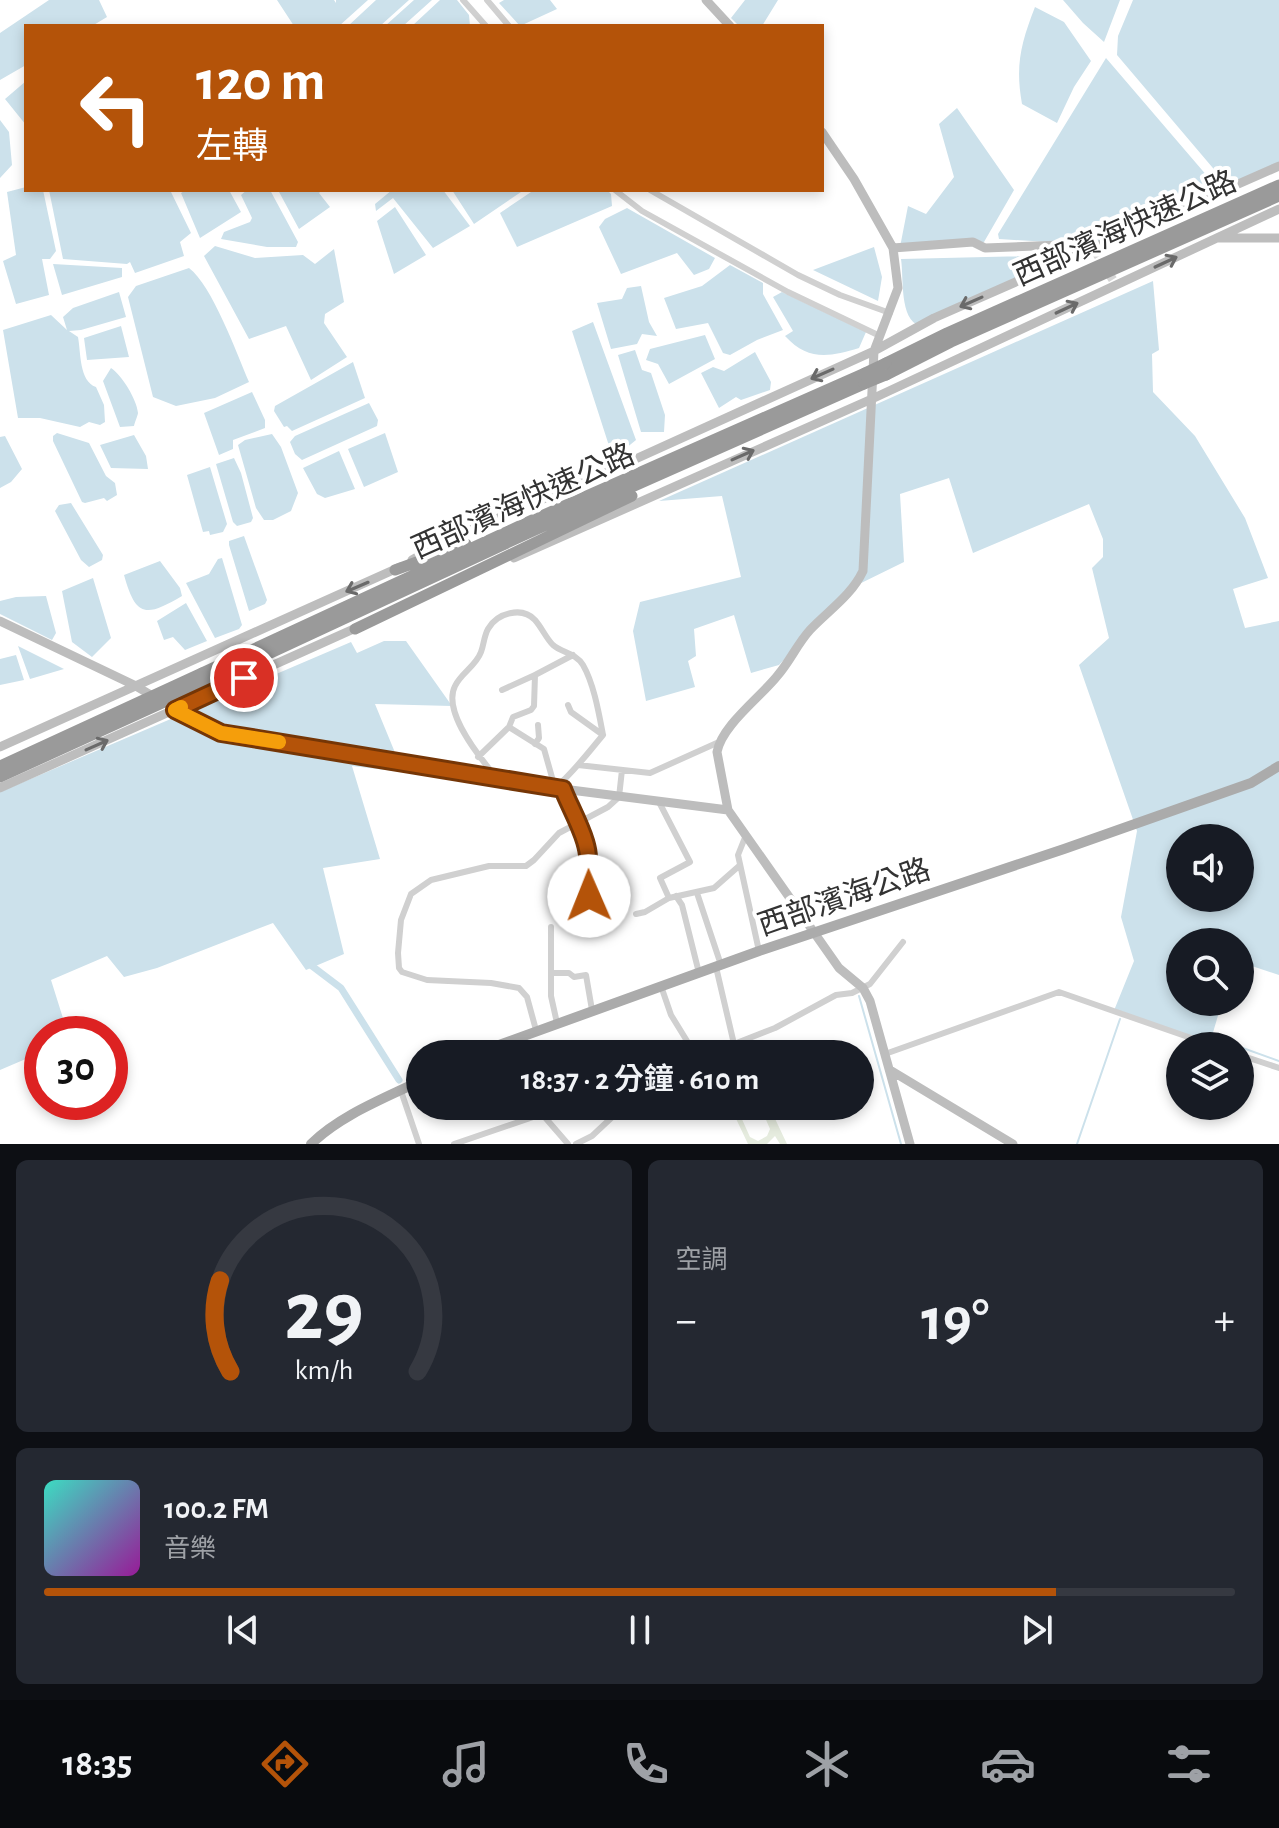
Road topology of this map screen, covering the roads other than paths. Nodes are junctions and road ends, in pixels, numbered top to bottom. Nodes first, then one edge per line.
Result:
1 (463, 0) edge
2 (487, 0) edge
3 (706, 0) edge
4 (484, 24) edge
5 (507, 24) edge
6 (728, 24) edge
7 (824, 134) edge
8 (1279, 166) edge
9 (1279, 185) edge
10 (618, 192) edge
11 (653, 192) edge
12 (1279, 196) edge
13 (1279, 209) edge
14 (1216, 238) junction
15 (1279, 238) edge
16 (893, 248) junction
17 (1094, 249) junction
18 (889, 316) junction
19 (880, 335) junction
20 (952, 336) junction
21 (874, 351) junction
22 (886, 369) junction
23 (874, 398) junction
24 (745, 432) junction
25 (395, 570) junction
26 (0, 621) edge
27 (355, 629) junction
28 (573, 655) junction
29 (535, 675) junction
30 (204, 678) junction
31 (134, 685) junction
32 (502, 690) dead end
33 (568, 705) dead end
34 (175, 710) junction
35 (538, 725) dead end
36 (509, 727) junction
37 (603, 735) junction
38 (719, 742) junction
39 (535, 744) junction
40 (0, 747) edge
41 (478, 757) junction
42 (577, 765) junction
43 (0, 766) edge
44 (1279, 766) edge
45 (622, 770) junction
46 (0, 777) edge
47 (496, 777) junction
48 (0, 788) edge
49 (559, 789) junction
50 (619, 797) junction
51 (659, 802) junction
52 (728, 810) junction
53 (576, 823) junction
54 (747, 834) junction
55 (739, 866) junction
56 (697, 893) junction
57 (672, 897) junction
58 (636, 914) dead end
59 (594, 926) dead end
60 (551, 927) dead end
61 (815, 932) junction
62 (903, 942) dead end
63 (759, 951) junction
64 (719, 966) junction
65 (551, 973) junction
66 (699, 973) junction
67 (661, 986) junction
68 (863, 988) junction
69 (592, 1010) junction
70 (557, 1023) junction
71 (536, 1030) junction
72 (1174, 1032) edge
73 (510, 1040) edge
74 (686, 1040) edge
75 (733, 1040) edge
76 (744, 1040) edge
77 (885, 1054) junction
78 (1254, 1060) edge
79 (1279, 1068) edge
80 (890, 1070) junction
81 (406, 1088) edge
82 (401, 1090) junction
83 (609, 1120) edge
84 (311, 1144) edge
85 (419, 1144) edge
86 (454, 1144) edge
87 (568, 1144) edge
88 (576, 1144) edge
89 (910, 1144) edge
90 (1013, 1144) edge

1 - 4 street
2 - 5 street
3 - 6 street
7 - 16 street
8 - 17 street
9 - 20 highway, 西部濱海快速公路
10 - 19 street
11 - 18 street
12 - 20 highway, 西部濱海快速公路
13 - 14 street
14 - 15 street
23 -> 14 street
16 - 17 street
16 - 18 street
17 -> 21 street
18 - 19 street
19 - 21 street
20 - 22 highway
20 - 22 highway
21 - 23 street
21 -> 25 street
22 - 24 highway, 西部濱海快速公路, bridge
27 -> 23 street
23 - 38 street
24 - 25 highway
24 - 27 highway
24 - 30 highway, 西部濱海快速公路
25 -> 31 street
26 - 31 street
27 - 34 street
28 - 29 street
28 - 37 street
28 - 41 street
29 - 32 street
29 - 36 street
30 - 43 highway, bridge
30 - 46 highway, bridge
31 - 34 street
31 - 40 street
33 - 37 street
34 - 47 street
48 -> 34 street
35 - 39 street
36 - 39 street
36 - 41 street
37 - 42 street
38 - 45 street
38 - 52 street
39 - 49 street
41 - 47 street
42 - 45 street
42 - 49 street
44 - 61 main road, 西部濱海公路
45 - 50 street
47 - 49 street
49 - 50 street
49 - 53 street
50 - 51 street
50 - 53 street
51 - 52 street
51 - 57 street
52 - 54 street
53 - 59 street
53 - 71 street
54 - 55 street
54 - 61 street
55 - 56 street
55 - 63 street
56 - 57 street
56 - 64 street
57 - 58 street
57 - 66 street
60 - 65 street
61 - 63 main road, 西部濱海公路
61 - 68 street
62 - 68 street
63 - 64 main road, 西部濱海公路
64 - 66 main road, 西部濱海公路
64 - 75 street
65 - 69 street
65 - 70 street
66 - 67 main road, 西部濱海公路
67 - 69 main road, 西部濱海公路
67 - 74 street
68 - 76 street
68 - 77 street
69 - 70 main road, 西部濱海公路
70 - 71 main road, 西部濱海公路
71 - 73 main road, 西部濱海公路
72 - 77 street
77 - 80 street
78 - 79 street
80 - 89 street
80 - 90 street
81 - 82 main road
82 - 84 main road
82 - 85 street
83 - 88 street
86 - 87 street

